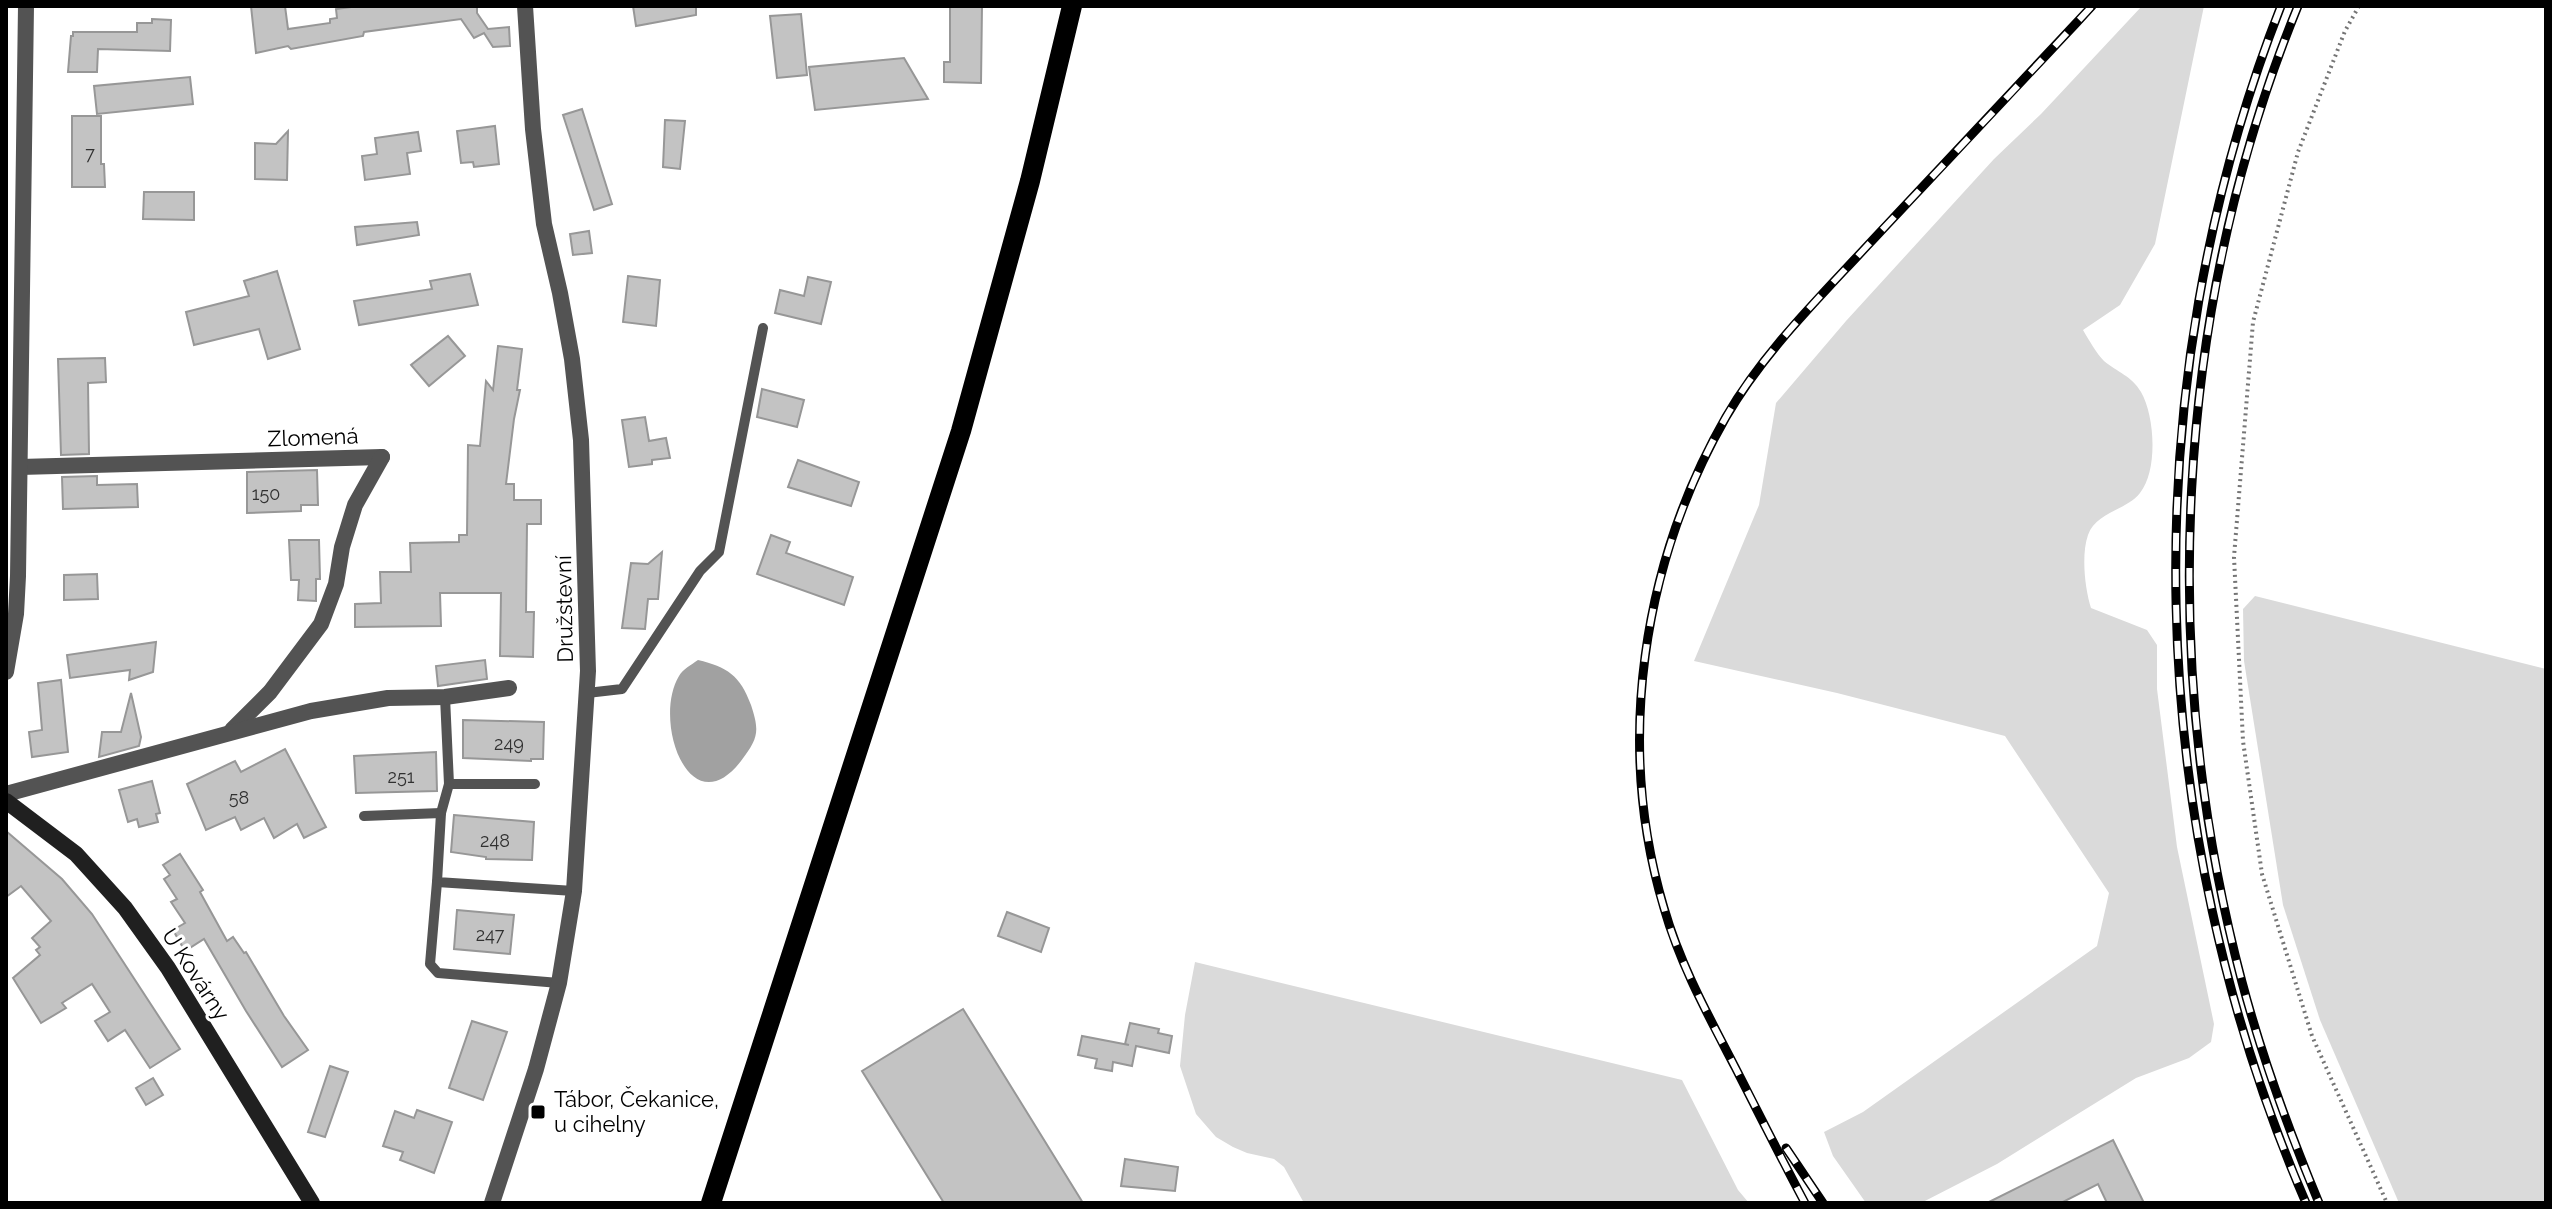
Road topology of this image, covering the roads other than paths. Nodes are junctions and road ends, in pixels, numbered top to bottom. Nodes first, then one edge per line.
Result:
1 (26, 6) edge
2 (525, 6) edge
3 (1072, 6) edge
4 (763, 328) dead end
5 (20, 467) junction
6 (6, 672) edge
7 (509, 688) dead end
8 (587, 693) junction
9 (445, 697) junction
10 (230, 732) junction
11 (449, 784) junction
12 (535, 784) dead end
13 (6, 794) edge
14 (6, 801) edge
15 (441, 813) junction
16 (364, 816) dead end
17 (437, 882) junction
18 (574, 891) junction
19 (559, 983) junction
20 (312, 1203) edge
21 (492, 1203) edge
22 (711, 1203) edge

1 - 5 street
2 - 8 street, Družstevní
3 - 22 main road
4 - 8 lane
5 - 6 street
5 - 10 street, Zlomená
7 - 9 street, Zlomená
8 - 18 street, Družstevní
9 - 10 street, Zlomená
9 - 11 lane
10 - 13 street, Zlomená
11 - 12 lane
11 - 15 lane
14 - 20 street, U Kovárny
15 - 16 lane
15 - 17 lane
17 - 18 lane
17 - 19 lane
18 - 19 street, Družstevní
19 - 21 street, Družstevní

